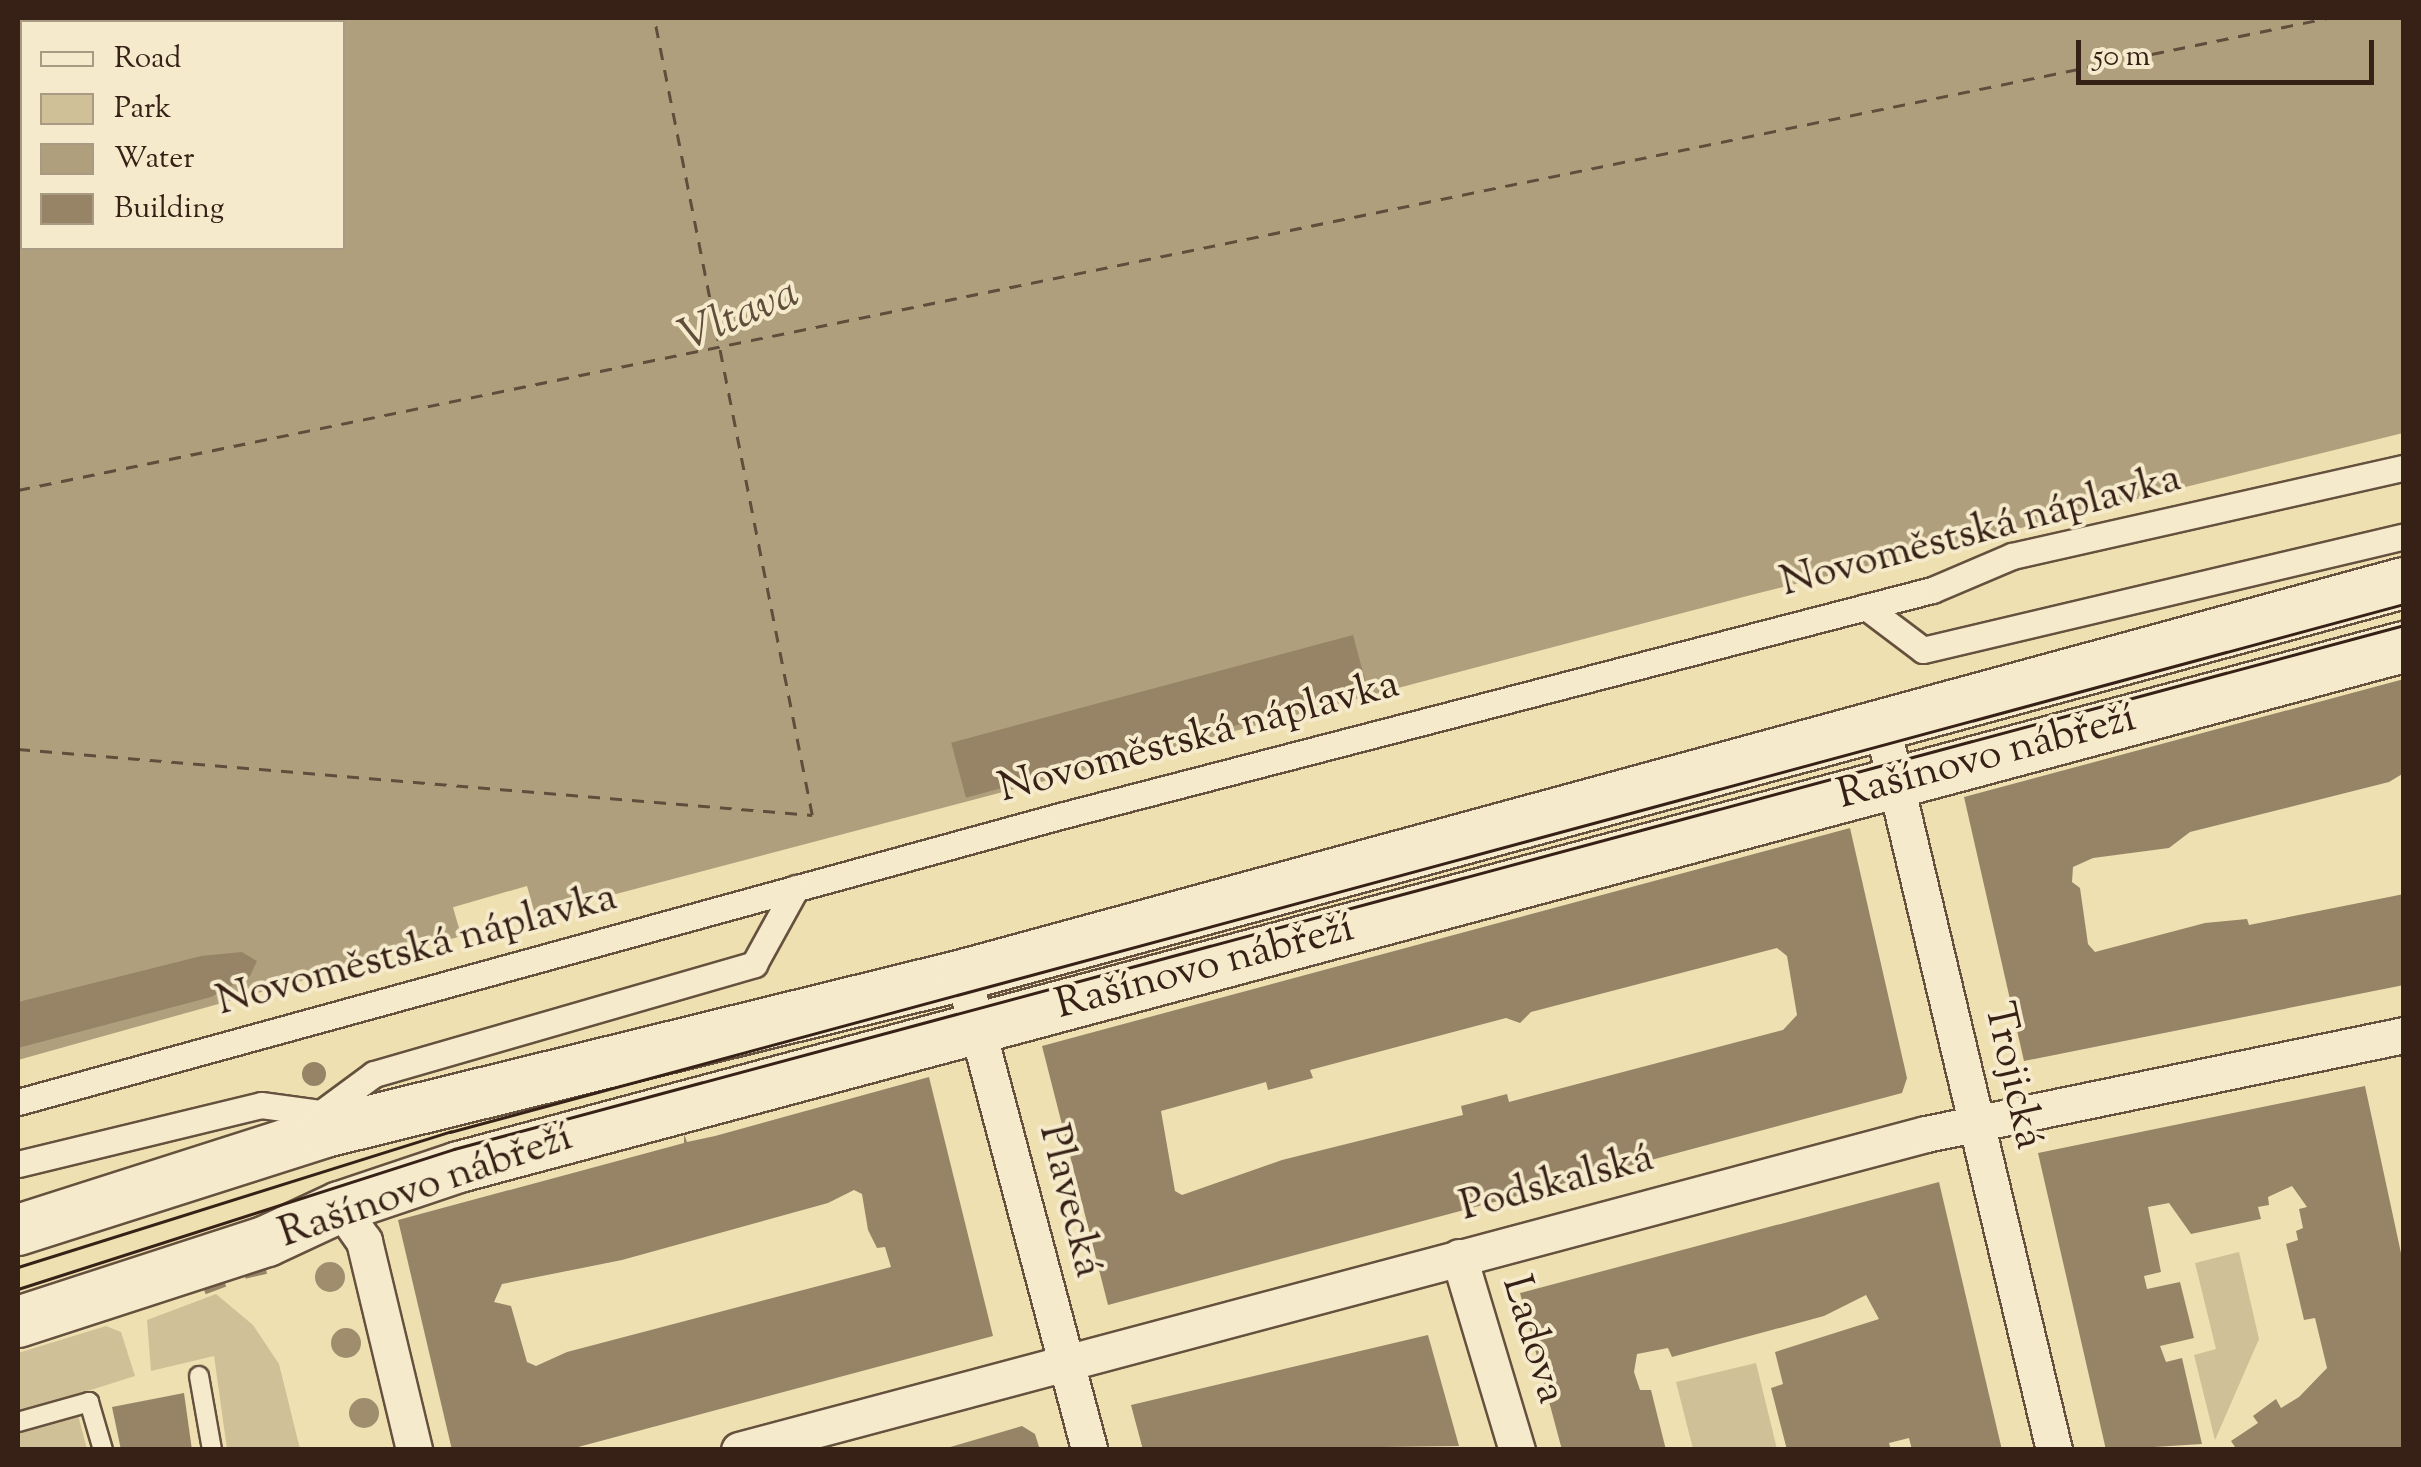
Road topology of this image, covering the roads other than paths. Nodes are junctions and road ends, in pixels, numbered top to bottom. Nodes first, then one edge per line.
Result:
1 (2404, 468) edge
2 (2404, 536) edge
3 (2404, 583) edge
4 (1866, 607) junction
5 (2404, 647) edge
6 (1881, 722) junction
7 (1898, 782) junction
8 (796, 888) junction
9 (963, 974) junction
10 (977, 1029) junction
11 (2404, 1035) edge
12 (18, 1102) edge
13 (1976, 1122) junction
14 (18, 1164) edge
15 (340, 1207) junction
16 (18, 1230) edge
17 (1459, 1256) junction
18 (18, 1322) edge
19 (1064, 1361) junction
20 (199, 1376) dead end
21 (18, 1422) edge
22 (103, 1450) edge
23 (212, 1450) edge
24 (414, 1450) edge
25 (739, 1450) edge
26 (1089, 1450) edge
27 (1518, 1450) edge
28 (2054, 1450) edge

1 - 4 street, Novoměstská náplavka
2 - 4 street
3 - 6 main road, Rašínovo nábřeží
4 - 8 street, Novoměstská náplavka
5 - 7 main road, Rašínovo nábřeží
6 - 7 street, Trojická
6 - 9 main road, Rašínovo nábřeží
7 - 10 main road, Rašínovo nábřeží
7 - 13 street, Trojická
8 - 12 street, Novoměstská náplavka
8 - 14 street
9 - 10 street, Plavecká
9 - 16 main road, Rašínovo nábřeží
10 - 15 main road, Rašínovo nábřeží
10 - 19 street, Plavecká
11 - 13 street, Podskalská
13 - 17 street, Podskalská
13 - 28 street, Trojická
15 - 18 main road, Rašínovo nábřeží
15 - 24 street
17 - 19 street, Podskalská
17 - 27 street, Ladova
19 - 25 street, Podskalská
19 - 26 street, Plavecká
20 - 23 lane
21 - 22 lane

